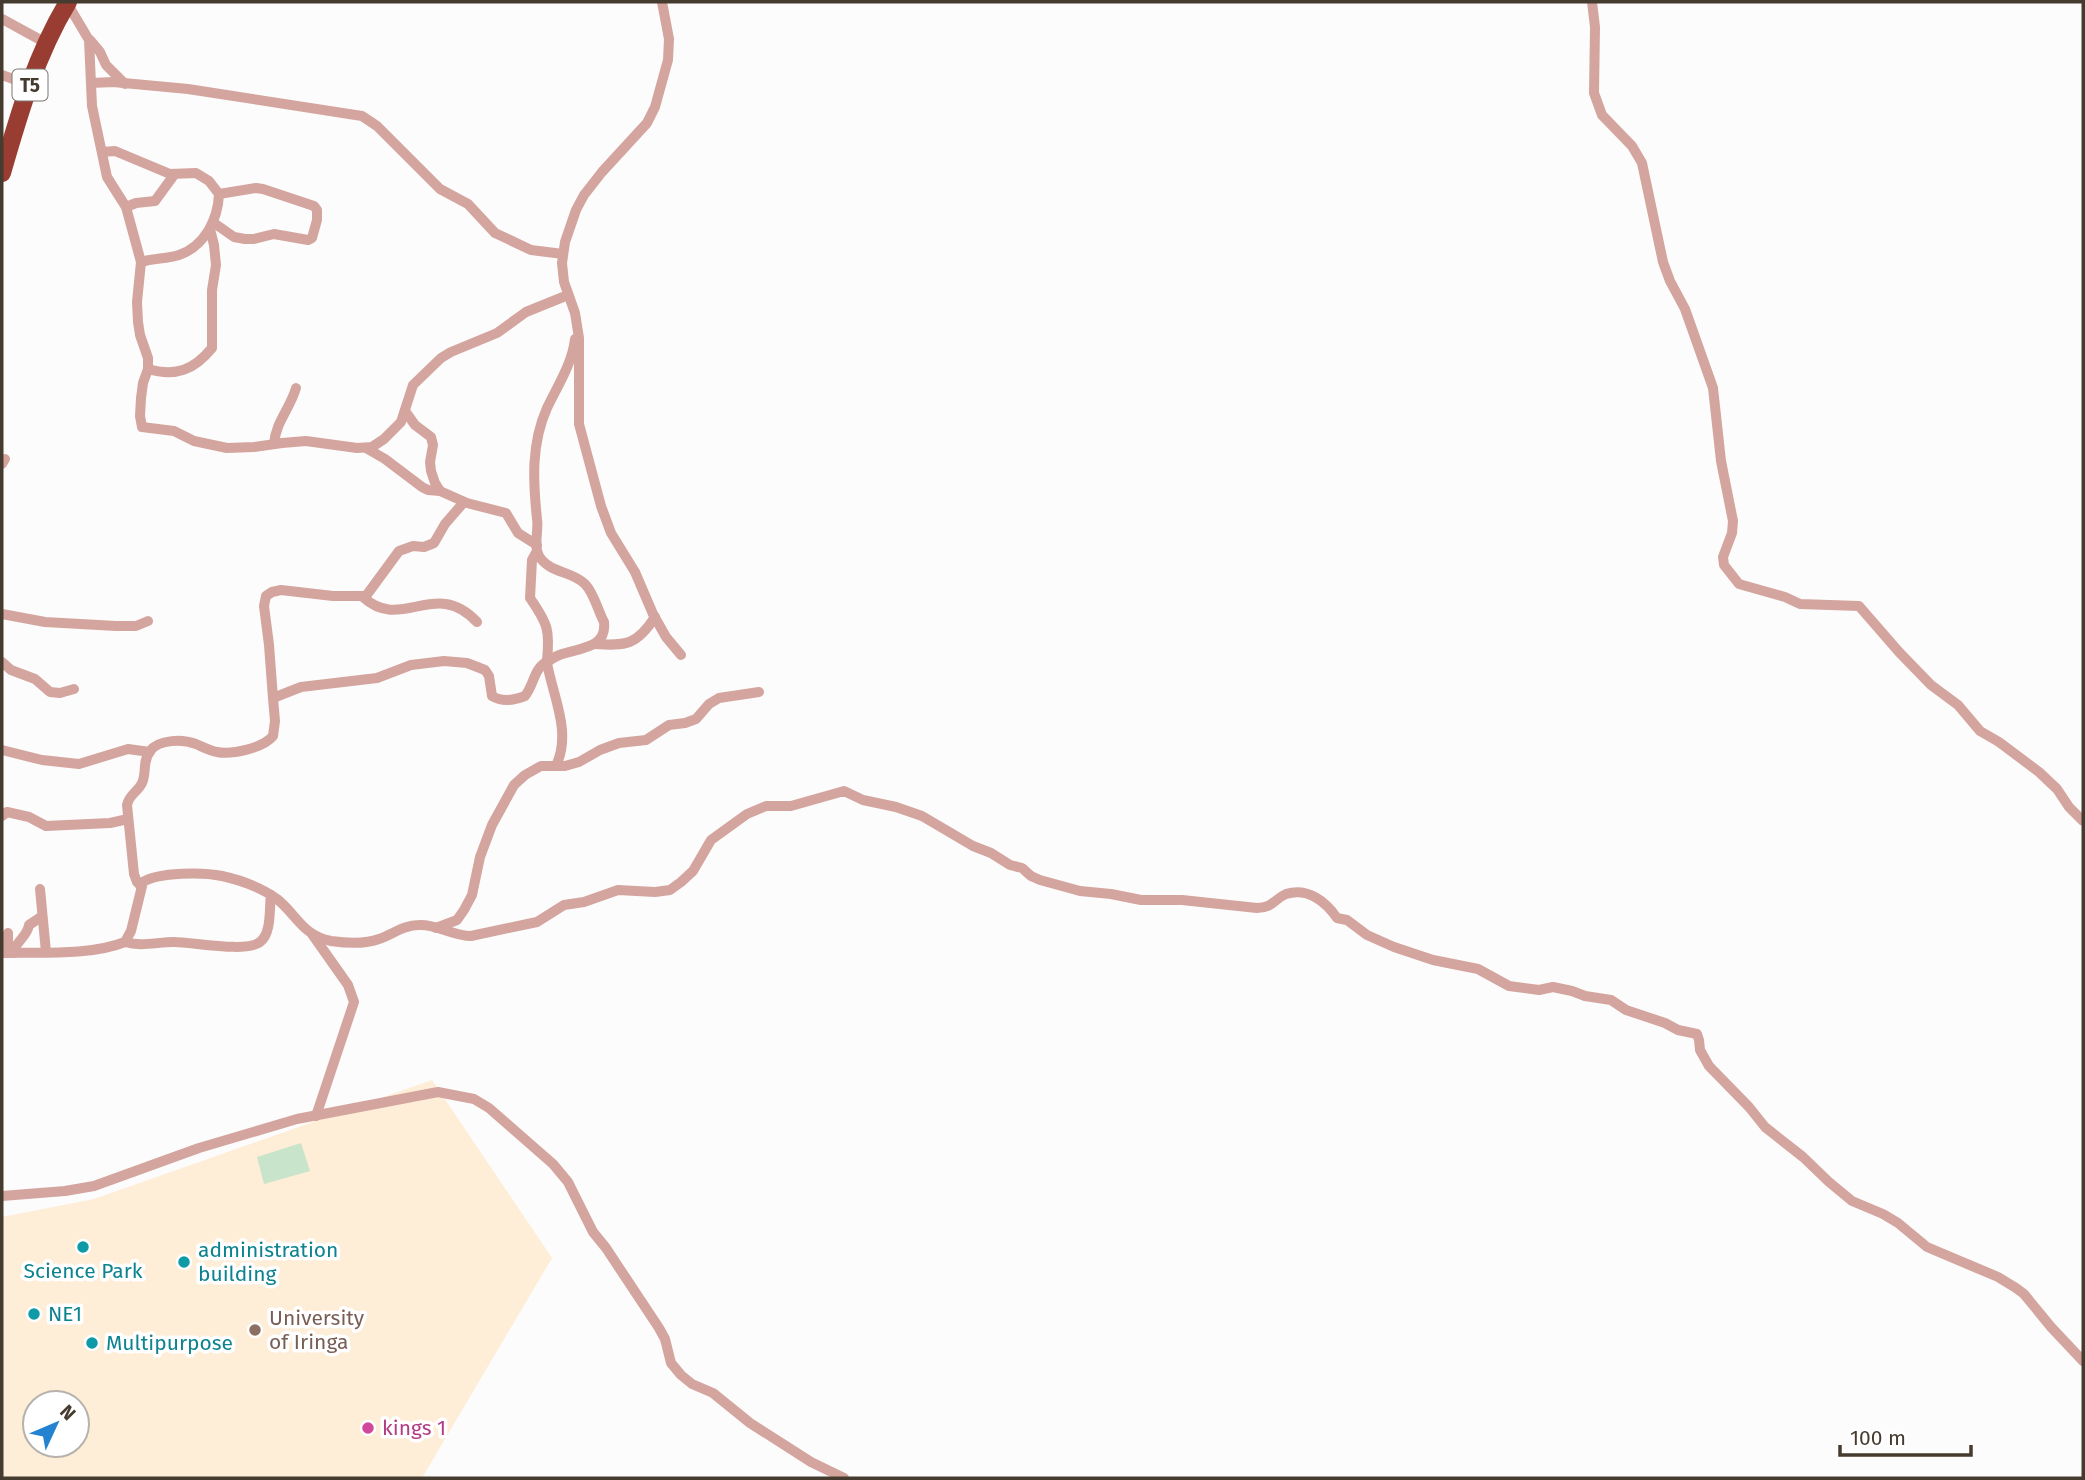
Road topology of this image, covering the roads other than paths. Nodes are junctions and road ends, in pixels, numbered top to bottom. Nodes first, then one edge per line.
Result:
1 (662, 2) edge
2 (1592, 2) edge
3 (68, 3) edge
4 (2, 19) edge
5 (89, 40) junction
6 (46, 43) junction
7 (2, 75) edge
8 (91, 83) junction
9 (125, 84) junction
10 (30, 85) junction
11 (102, 152) junction
12 (2, 173) edge
13 (174, 175) junction
14 (219, 194) junction
15 (126, 208) junction
16 (212, 226) junction
17 (563, 254) junction
18 (141, 262) junction
19 (568, 295) junction
20 (579, 332) junction
21 (148, 369) junction
22 (296, 388) dead end
23 (405, 411) junction
24 (274, 444) junction
25 (366, 448) junction
26 (440, 491) junction
27 (464, 502) junction
28 (537, 548) junction
29 (363, 597) junction
30 (2, 614) edge
31 (655, 617) junction
32 (149, 621) dead end
33 (477, 622) dead end
34 (595, 644) junction
35 (681, 655) dead end
36 (548, 661) junction
37 (2, 662) edge
38 (74, 689) dead end
39 (759, 692) dead end
40 (273, 698) junction
41 (2, 750) edge
42 (150, 752) junction
43 (556, 766) junction
44 (2, 816) edge
45 (128, 819) junction
46 (2083, 821) edge
47 (141, 886) junction
48 (40, 889) dead end
49 (271, 895) junction
50 (41, 917) junction
51 (436, 928) junction
52 (8, 933) dead end
53 (312, 934) junction
54 (125, 943) junction
55 (46, 952) junction
56 (8, 953) edge
57 (316, 1116) junction
58 (2, 1196) edge
59 (2083, 1361) edge
60 (844, 1478) edge

1 - 17 street
2 - 46 street
3 - 5 street
3 - 6 highway, T5
4 - 6 street
5 - 8 street
5 - 9 street
6 - 10 highway, T5
7 - 10 street
8 - 9 street
8 - 11 street
9 - 17 street
10 - 12 highway, T5
11 - 13 street
11 - 15 street
13 - 14 street
13 - 15 street
14 - 16 street
14 - 16 street
15 - 18 street
16 - 18 street
16 - 21 street
17 - 19 street
18 - 21 street
19 - 20 street
19 - 23 street
20 - 28 street
20 - 31 street
21 - 24 street
22 - 24 street
23 - 25 street
23 - 26 street
24 - 25 street
25 - 26 street
26 - 27 street
27 - 28 street
27 - 29 street
28 - 34 street
28 - 36 street
29 - 33 street
29 - 40 street
30 - 32 street
31 - 34 street
31 - 35 street
34 - 36 street
36 - 40 street
36 - 43 street
37 - 38 street
39 - 43 street
40 - 42 street
41 - 42 street
42 - 45 street
43 - 51 street
44 - 45 street
45 - 47 street
47 - 49 street
47 - 54 street
48 - 50 street
49 - 53 street
49 - 54 street
50 - 55 street
50 - 56 street
51 - 53 street
51 - 59 street
52 - 56 street
53 - 57 street
54 - 55 street
55 - 56 street
57 - 58 street
57 - 60 street

